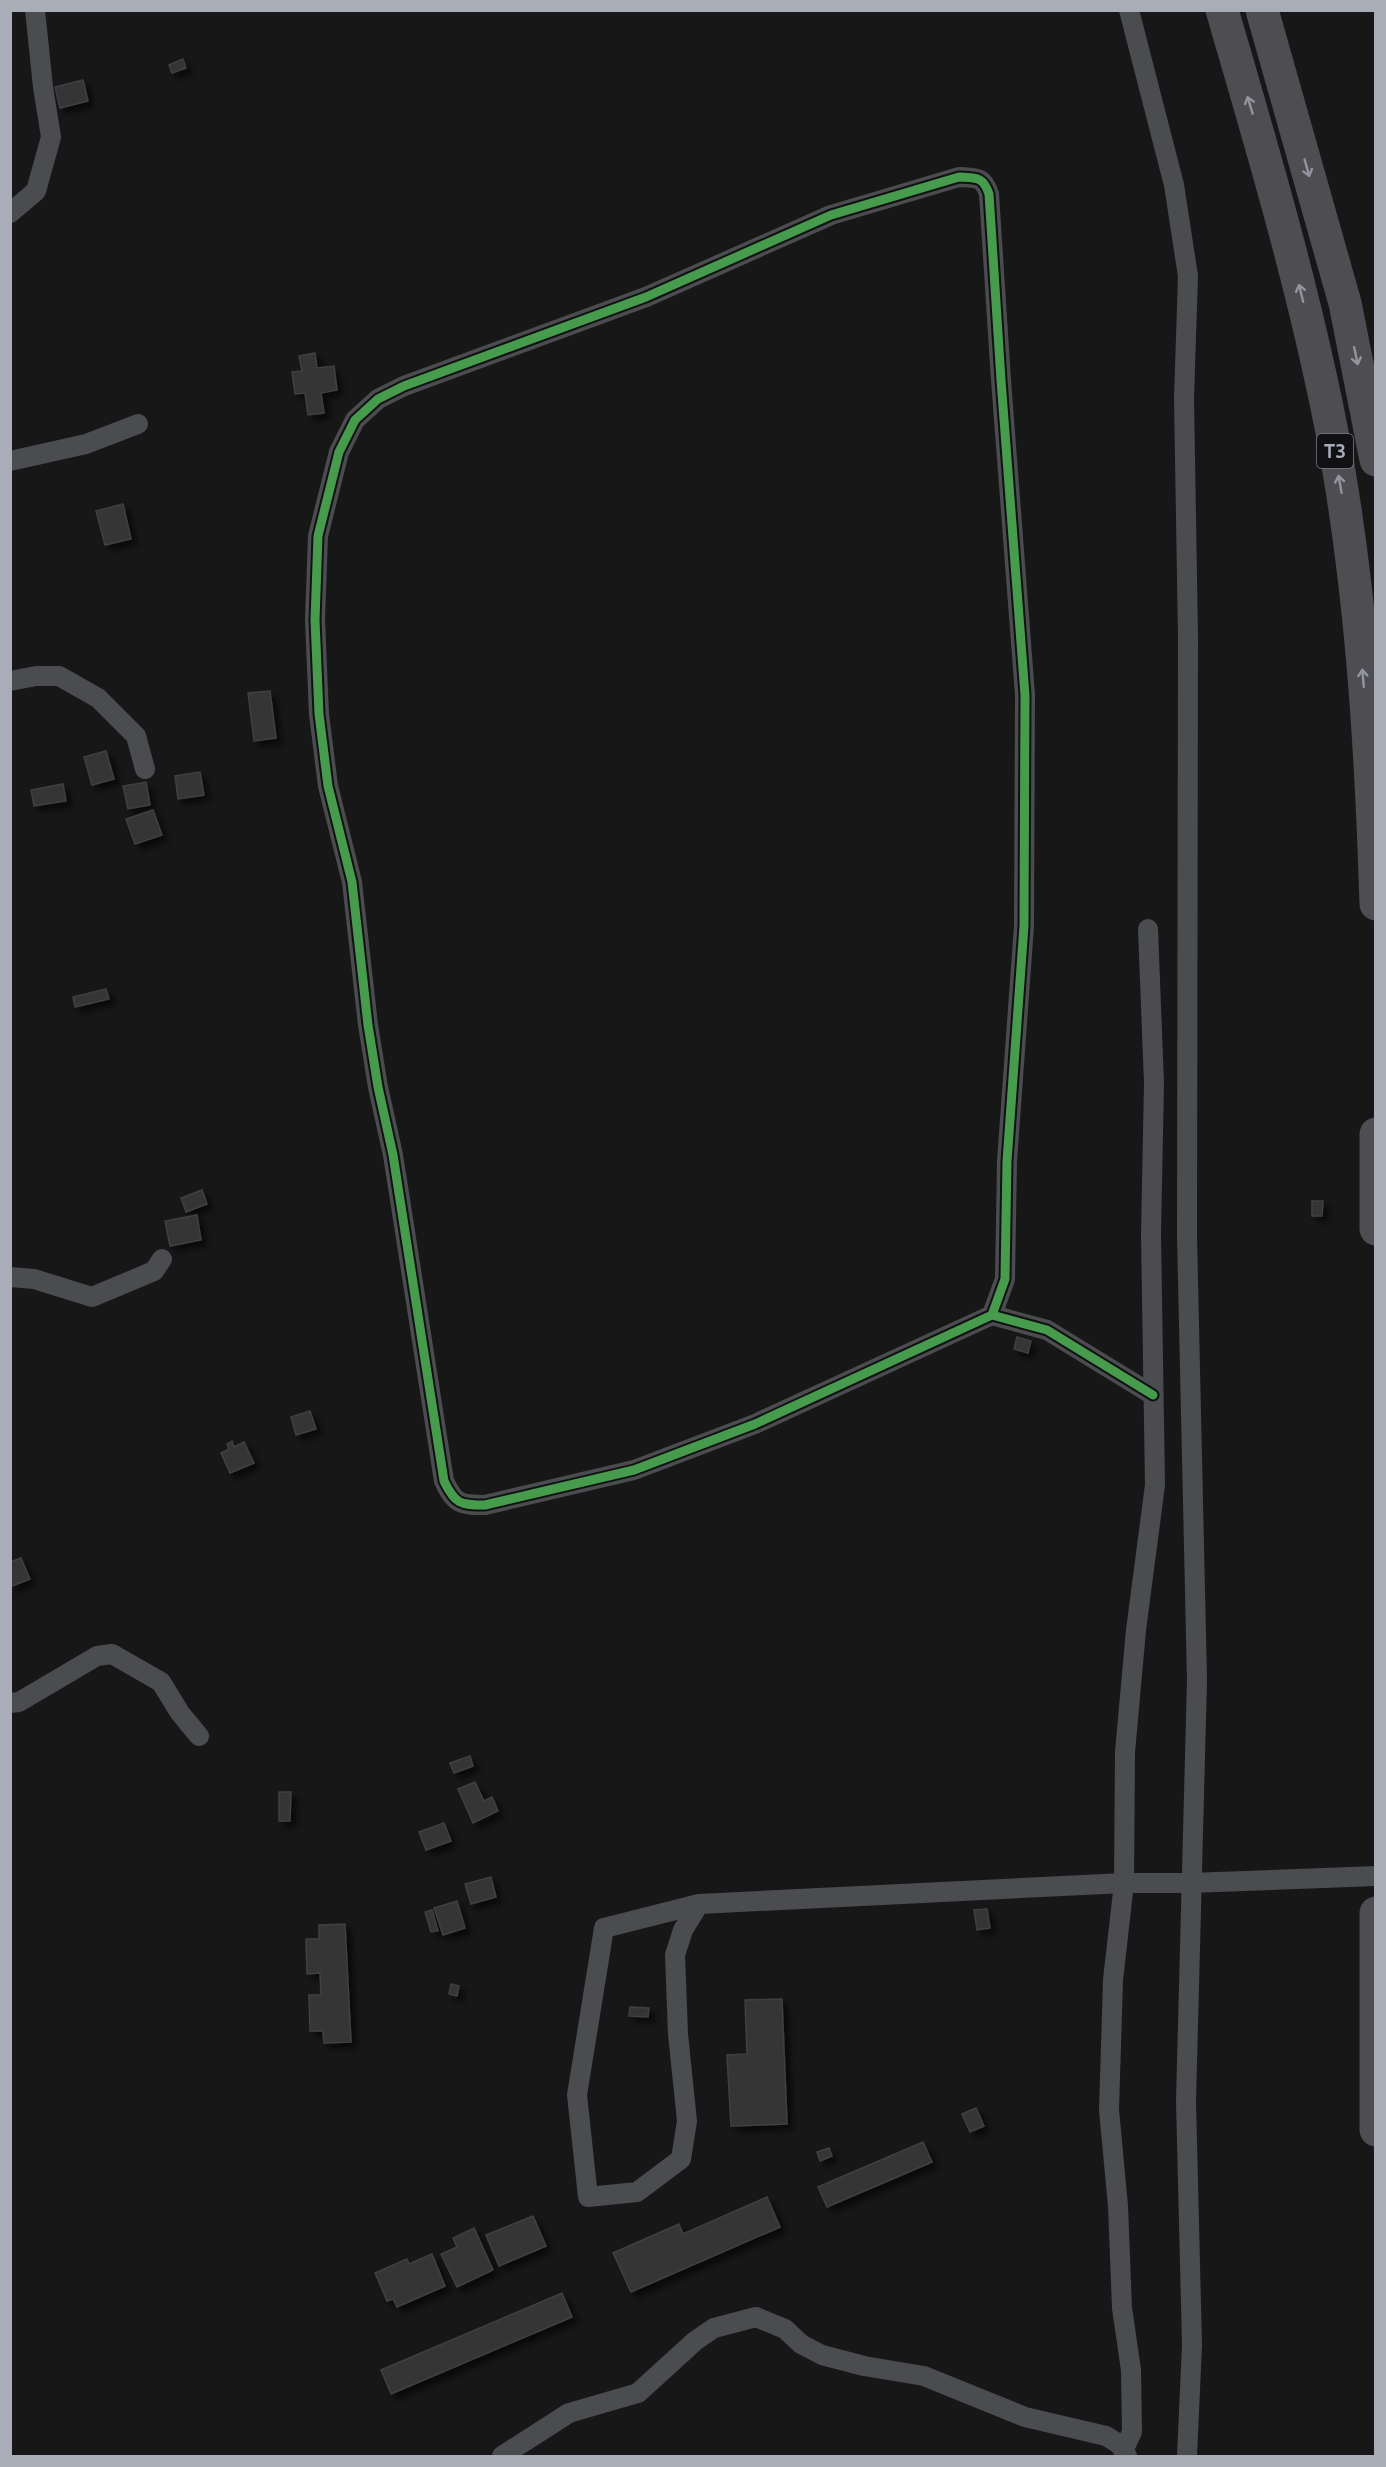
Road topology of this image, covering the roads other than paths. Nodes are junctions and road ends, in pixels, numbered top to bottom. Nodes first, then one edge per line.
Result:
1 (35, 10) edge
2 (1129, 10) edge
3 (1222, 10) edge
4 (1262, 10) edge
5 (10, 213) edge
6 (138, 424) dead end
7 (1376, 460) edge
8 (10, 461) edge
9 (10, 681) edge
10 (145, 769) dead end
11 (1376, 904) edge
12 (1148, 929) dead end
13 (1376, 1134) edge
14 (1376, 1229) edge
15 (162, 1258) dead end
16 (10, 1277) edge
17 (992, 1315) junction
18 (1153, 1395) junction
19 (10, 1703) edge
20 (199, 1736) dead end
21 (1376, 1876) edge
22 (1124, 1883) junction
23 (1190, 1883) junction
24 (699, 1905) junction
25 (1376, 1913) edge
26 (1376, 2130) edge
27 (1126, 2453) edge
28 (502, 2457) edge
29 (1187, 2457) edge

1 - 5 street
2 - 23 street
11 -> 3 highway, T3
4 -> 7 highway, T3
6 - 8 street
9 - 10 street
12 - 18 street
13 - 14 highway
15 - 16 street
17 - 17 street
17 - 18 street
18 - 22 street
19 - 20 street
21 - 23 street
22 - 23 street
22 - 24 street
22 - 27 street
23 - 29 street
24 - 24 street
25 - 26 highway
27 - 28 street

